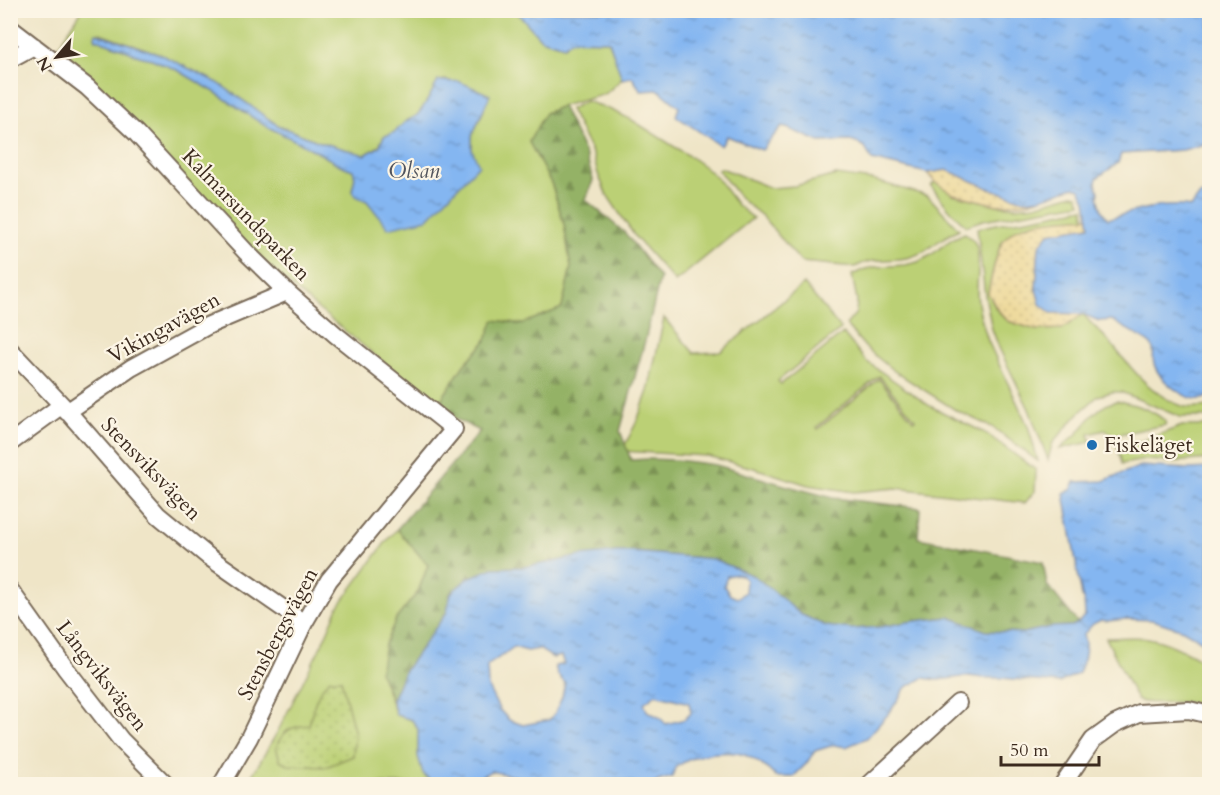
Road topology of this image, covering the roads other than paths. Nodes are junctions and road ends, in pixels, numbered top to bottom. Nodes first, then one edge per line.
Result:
1 (10, 28) edge
2 (34, 46) junction
3 (10, 59) edge
4 (287, 292) junction
5 (10, 350) edge
6 (64, 408) junction
7 (454, 429) joint
8 (10, 443) edge
9 (10, 590) edge
10 (304, 623) junction
11 (958, 703) dead end
12 (1209, 715) edge
13 (165, 784) edge
14 (222, 784) edge
15 (870, 784) edge
16 (1063, 784) edge

1 - 2 street, Kalmarsundsparken
2 - 3 street
2 - 4 street, Kalmarsundsparken
4 - 6 street, Vikingavägen
4 - 7 street, Kalmarsundsparken
5 - 6 street, Stensviksvägen
6 - 8 street, Vikingavägen
6 - 10 street, Stensviksvägen
7 - 10 street, Stensbergsvägen
9 - 13 street, Långviksvägen
10 - 14 street, Stensbergsvägen
11 - 15 street
12 - 16 street

